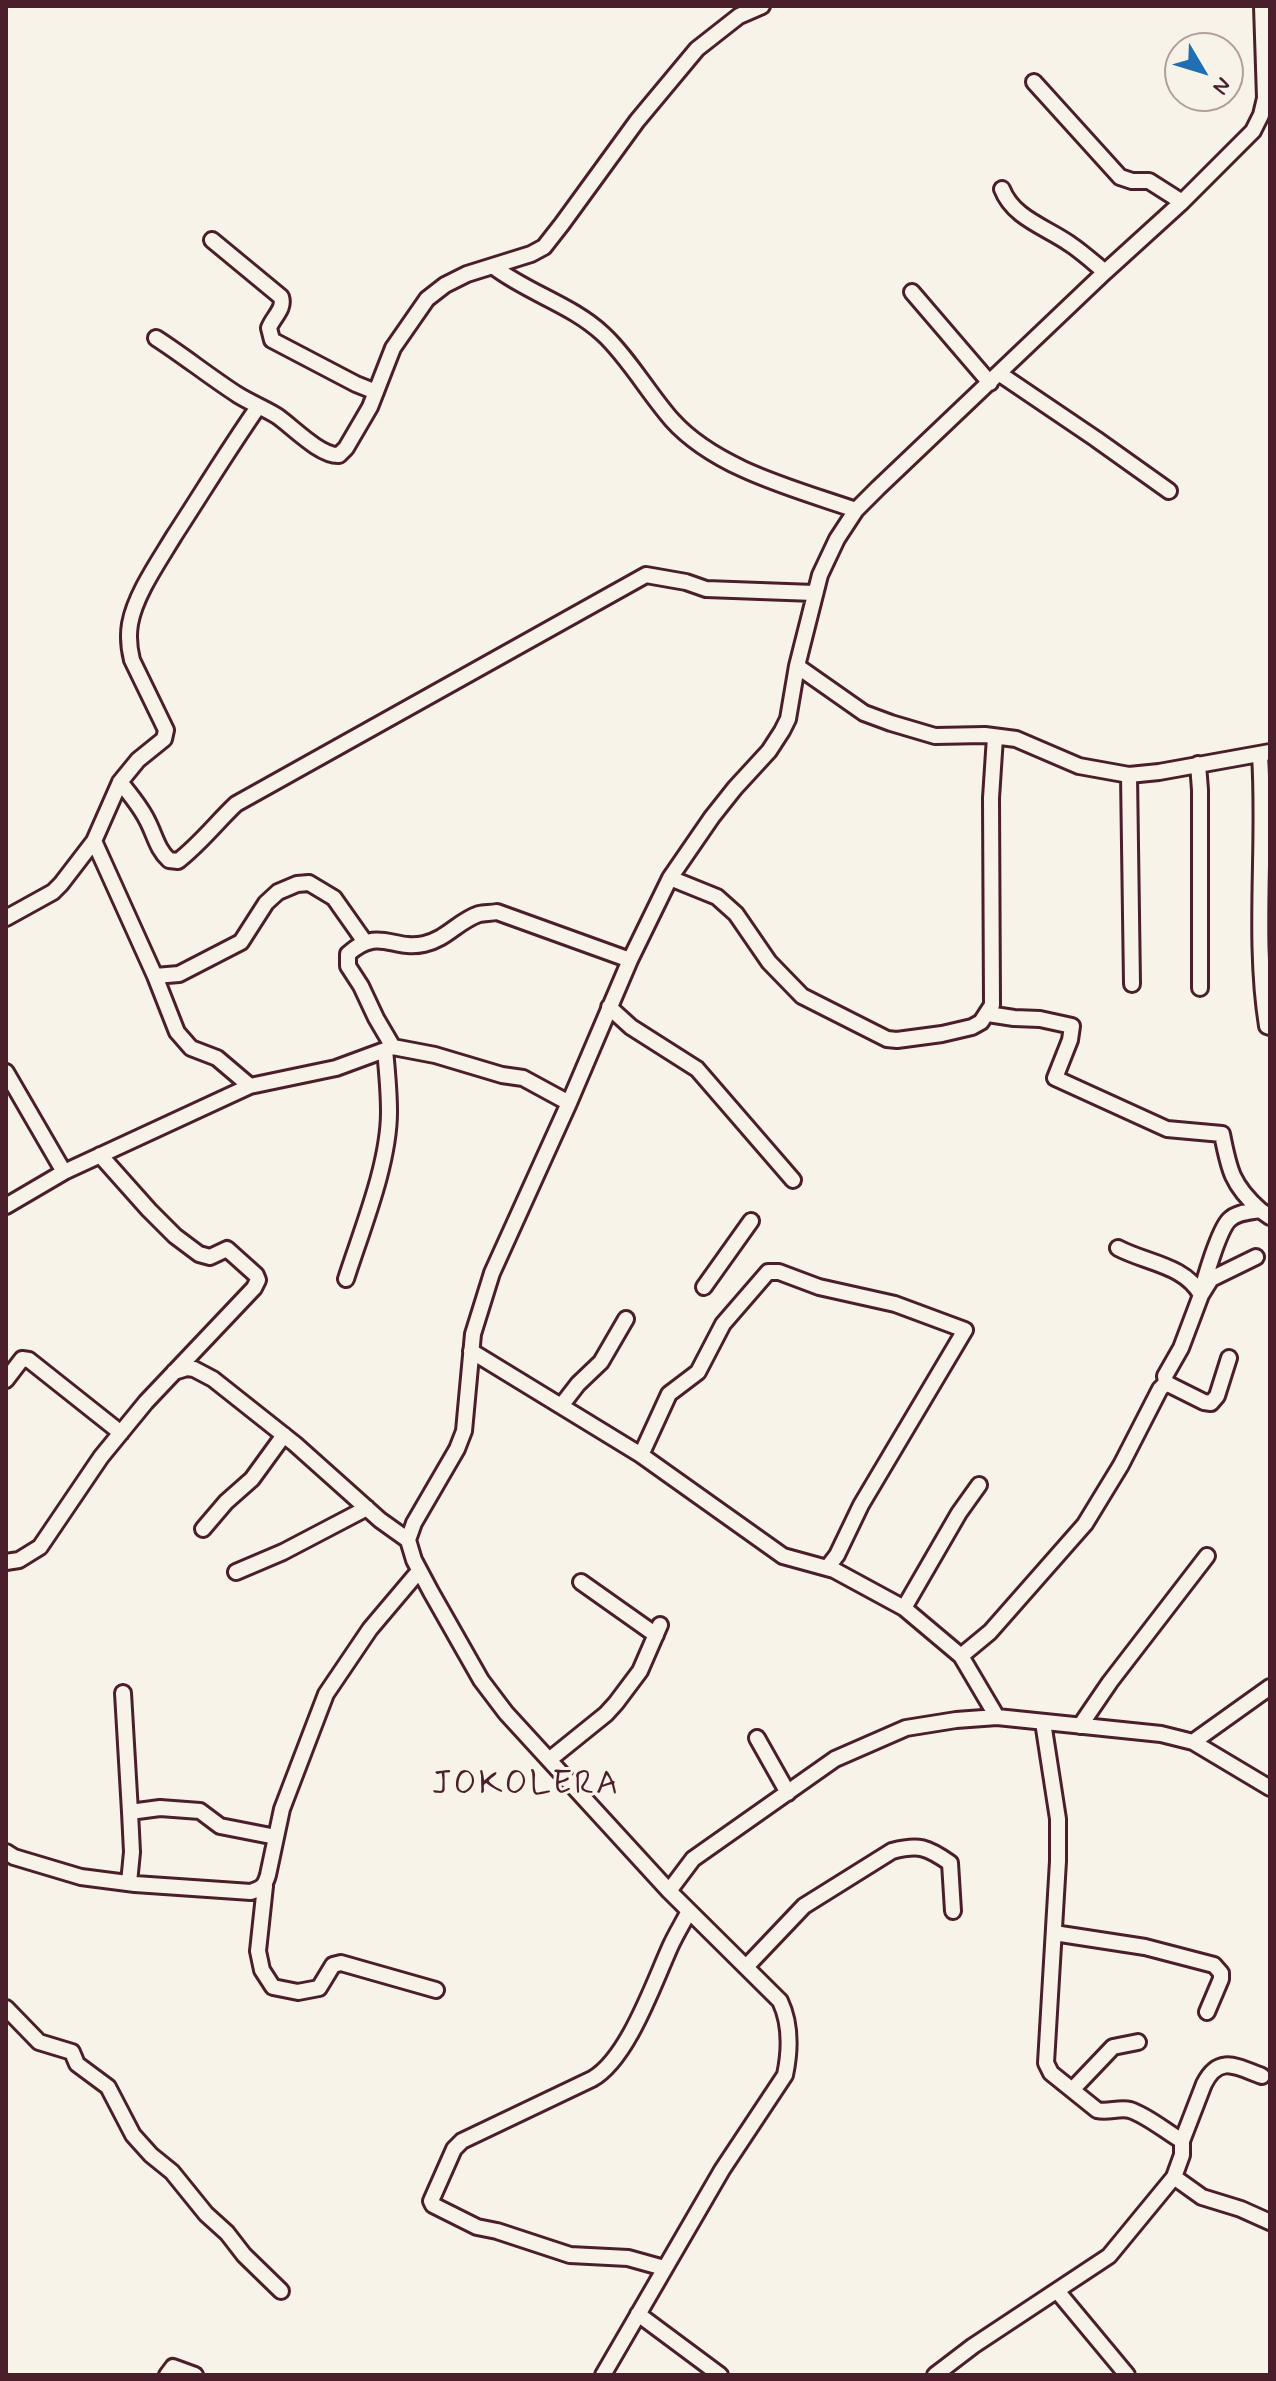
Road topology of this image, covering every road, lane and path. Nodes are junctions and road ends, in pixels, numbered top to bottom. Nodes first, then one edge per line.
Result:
1 (762, 6) edge
2 (1262, 6) edge
3 (734, 11) edge
4 (1034, 82) dead end
5 (1266, 109) edge
6 (1002, 189) dead end
7 (1182, 202) junction
8 (212, 240) dead end
9 (494, 267) junction
10 (1105, 272) junction
11 (912, 292) dead end
12 (156, 338) dead end
13 (995, 378) junction
14 (376, 392) junction
15 (258, 407) junction
16 (1169, 491) dead end
17 (856, 510) junction
18 (814, 593) junction
19 (797, 666) junction
20 (995, 737) junction
21 (1265, 754) edge
22 (1198, 764) junction
23 (1129, 775) junction
24 (120, 782) junction
25 (94, 841) junction
26 (670, 878) junction
27 (1266, 895) edge
28 (6, 918) edge
29 (365, 942) junction
30 (630, 960) junction
31 (155, 976) junction
32 (1132, 984) dead end
33 (1200, 988) dead end
34 (609, 1007) junction
35 (988, 1014) junction
36 (1270, 1027) edge
37 (389, 1048) junction
38 (6, 1072) edge
39 (250, 1086) junction
40 (569, 1103) junction
41 (100, 1155) junction
42 (64, 1172) junction
43 (793, 1180) dead end
44 (6, 1206) edge
45 (1265, 1214) edge
46 (751, 1221) dead end
47 (1118, 1248) dead end
48 (1256, 1257) dead end
49 (346, 1279) dead end
50 (704, 1287) dead end
51 (1201, 1295) junction
52 (626, 1319) dead end
53 (471, 1351) junction
54 (1229, 1358) dead end
55 (174, 1372) junction
56 (941, 1377) dead end
57 (6, 1380) edge
58 (1166, 1383) junction
59 (561, 1406) junction
60 (121, 1433) junction
61 (284, 1435) junction
62 (641, 1455) junction
63 (886, 1455) dead end
64 (979, 1485) dead end
65 (367, 1508) junction
66 (203, 1529) dead end
67 (408, 1540) junction
68 (1207, 1556) dead end
69 (6, 1562) edge
70 (827, 1568) junction
71 (419, 1571) junction
72 (236, 1572) dead end
73 (581, 1582) dead end
74 (904, 1608) junction
75 (961, 1656) junction
76 (1270, 1687) edge
77 (123, 1693) dead end
78 (997, 1717) junction
79 (1043, 1722) junction
80 (1080, 1726) junction
81 (757, 1738) dead end
82 (1193, 1742) junction
83 (549, 1760) junction
84 (1270, 1788) edge
85 (788, 1793) junction
86 (130, 1812) junction
87 (276, 1837) junction
88 (8, 1857) edge
89 (129, 1883) junction
90 (265, 1886) junction
91 (669, 1891) junction
92 (689, 1911) junction
93 (953, 1911) dead end
94 (1054, 1933) junction
95 (746, 1967) junction
96 (436, 1990) dead end
97 (6, 2008) edge
98 (1207, 2012) dead end
99 (1138, 2042) dead end
100 (1262, 2076) dead end
101 (1072, 2090) junction
102 (1182, 2141) junction
103 (1174, 2177) junction
104 (1270, 2222) edge
105 (664, 2268) junction
106 (281, 2291) dead end
107 (1058, 2292) junction
108 (638, 2314) junction
109 (167, 2375) edge
110 (195, 2375) edge
111 (603, 2375) edge
112 (720, 2375) edge
113 (935, 2375) edge
114 (1127, 2375) edge

1 - 3 street
2 - 5 street
3 - 9 street
4 - 7 street
5 - 7 street
6 - 10 street
7 - 10 street
8 - 14 street
9 - 14 street
9 - 17 street
10 - 13 street
11 - 13 street
12 - 15 street
13 - 16 street
13 - 17 street
14 - 15 street
15 - 24 street
17 - 18 street
18 - 19 street
18 - 24 street
19 - 20 street
19 - 26 street
20 - 23 street
20 - 35 street
21 - 22 street
21 - 27 street
22 - 23 street
22 - 33 street
23 - 32 street
24 - 25 street
25 - 28 street
25 - 31 street
26 - 30 street
26 - 35 street
27 - 36 street
29 - 30 street
29 - 31 street
29 - 37 street
30 - 34 street
31 - 39 street
34 - 40 street
34 - 43 street
35 - 45 street
37 - 39 street
37 - 40 street
37 - 49 street
38 - 42 street
39 - 41 street
40 - 53 street
41 - 42 street
41 - 55 street
42 - 44 street
45 - 51 street
46 - 50 street
47 - 51 street
48 - 51 street
51 - 58 street
52 - 59 street
53 - 59 street
53 - 67 street
54 - 58 street
55 - 60 street
55 - 61 street
56 - 63 street
57 - 60 street
58 - 75 street
59 - 62 street
60 - 69 street
61 - 65 street
61 - 66 street
62 - 70 street
62 - 70 street
64 - 74 street
65 - 67 street
65 - 72 street
67 - 71 street
68 - 80 street
70 - 74 street
71 - 83 street
71 - 87 street
73 - 83 street
74 - 75 street
75 - 78 street
76 - 82 street
77 - 86 street
78 - 79 street
78 - 85 street
79 - 80 street
79 - 94 street
80 - 82 street
81 - 85 street
82 - 84 street
83 - 91 street
85 - 91 street
86 - 87 street
86 - 89 street
87 - 90 street
88 - 89 street
89 - 90 street
90 - 96 street
91 - 92 street
92 - 95 street
92 - 105 street
93 - 95 street
94 - 98 street
94 - 101 street
95 - 105 street
97 - 106 street
99 - 101 street
100 - 102 street
101 - 102 street
102 - 103 street
103 - 104 street
103 - 107 street
105 - 108 street
107 - 113 street
107 - 114 street
108 - 111 street
108 - 112 street
109 - 110 street

